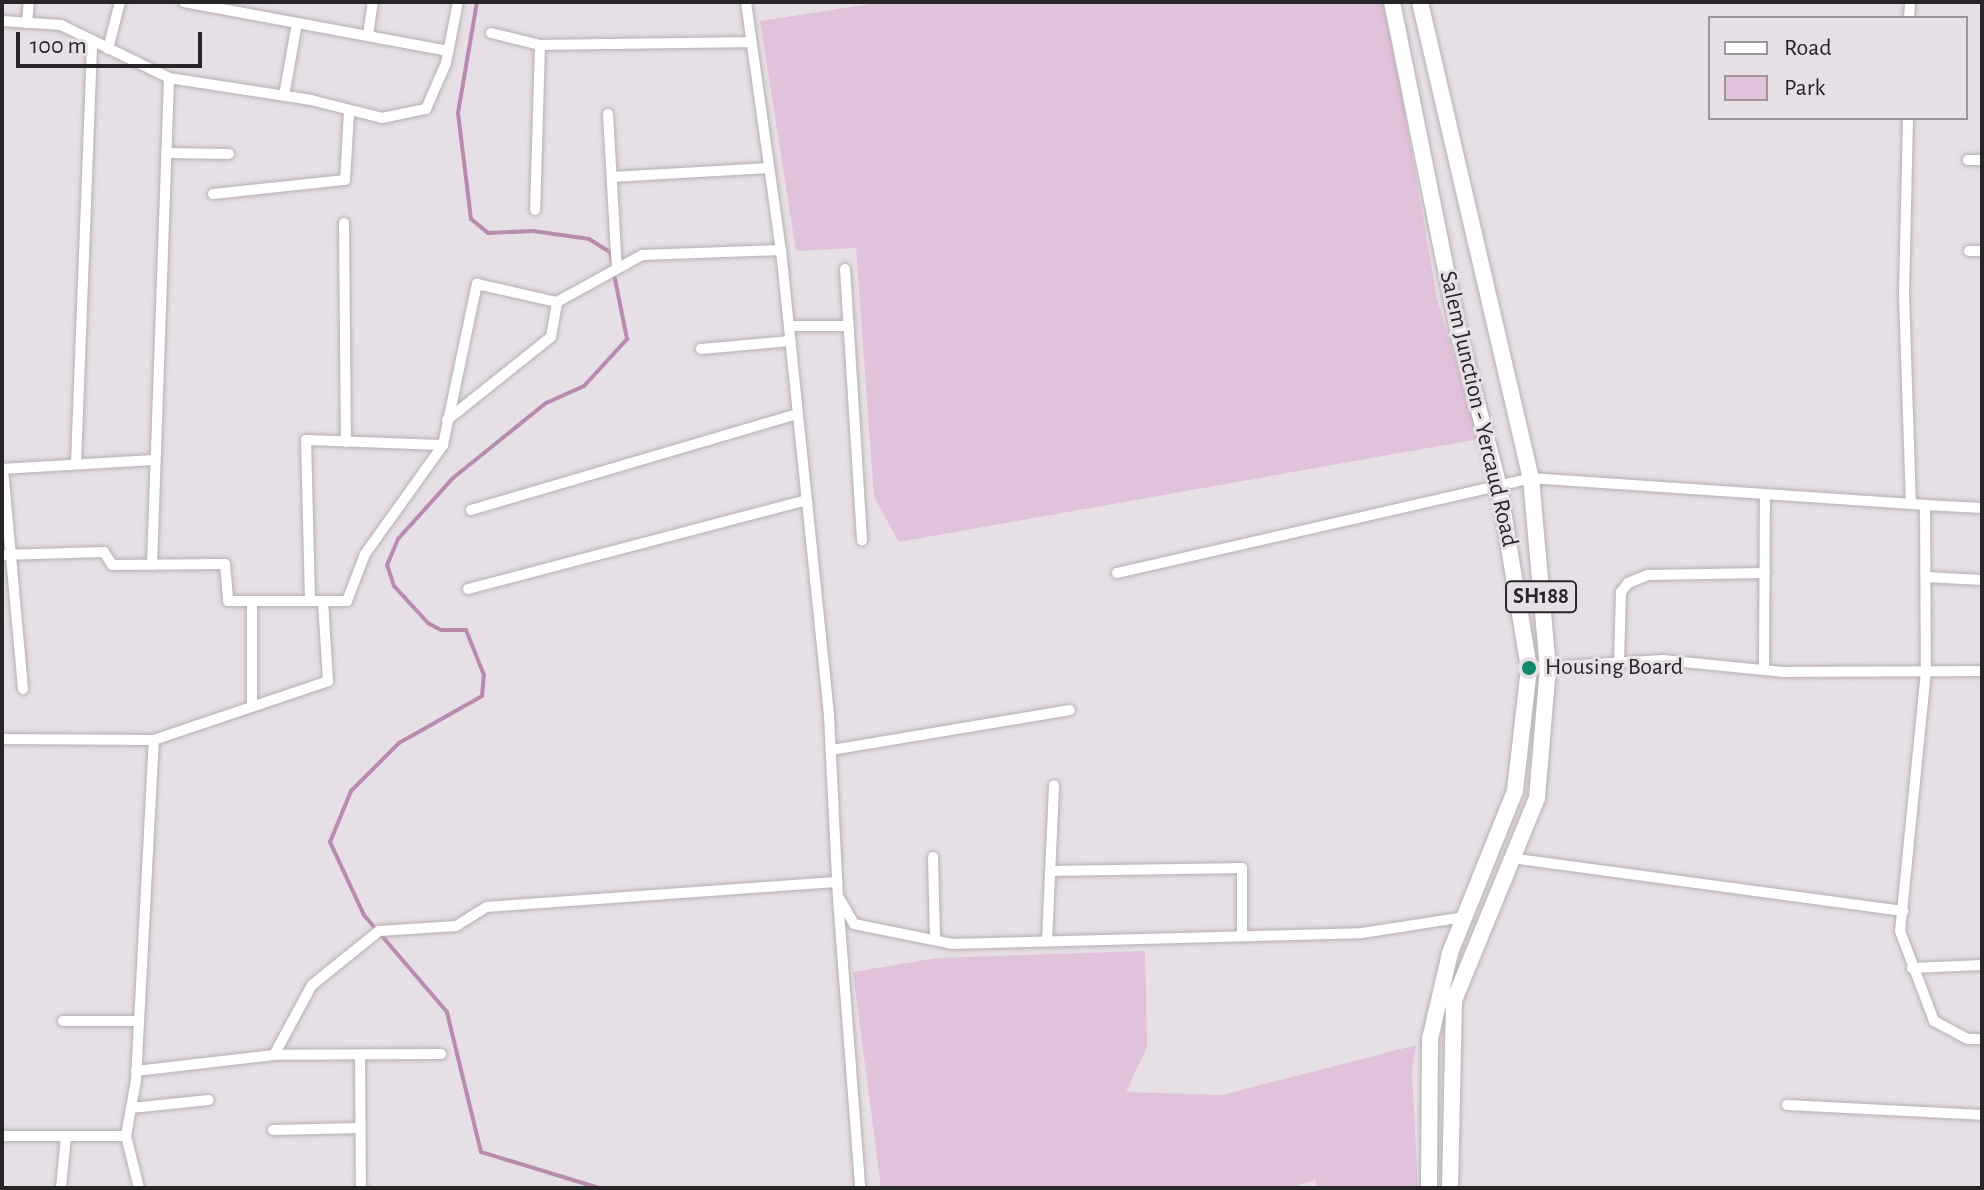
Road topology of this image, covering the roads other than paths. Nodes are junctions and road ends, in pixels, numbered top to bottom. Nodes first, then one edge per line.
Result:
1 (29, 2) edge
2 (120, 2) edge
3 (189, 2) edge
4 (373, 2) edge
5 (458, 2) edge
6 (746, 2) edge
7 (1392, 2) edge
8 (1420, 2) edge
9 (2, 21) edge
10 (27, 23) junction
11 (297, 23) junction
12 (491, 33) dead end
13 (368, 36) junction
14 (92, 40) junction
15 (751, 42) junction
16 (540, 45) junction
17 (108, 49) junction
18 (448, 51) junction
19 (169, 78) junction
20 (284, 96) junction
21 (349, 112) junction
22 (608, 114) dead end
23 (1908, 120) edge
24 (166, 153) junction
25 (229, 154) dead end
26 (1968, 160) dead end
27 (1982, 160) edge
28 (769, 168) junction
29 (612, 177) junction
30 (213, 194) dead end
31 (535, 210) dead end
32 (344, 223) dead end
33 (781, 250) junction
34 (1969, 251) dead end
35 (1982, 251) edge
36 (617, 268) junction
37 (845, 269) dead end
38 (557, 302) junction
39 (789, 326) junction
40 (848, 326) junction
41 (791, 341) junction
42 (701, 349) dead end
43 (798, 414) junction
44 (447, 420) junction
45 (346, 442) junction
46 (443, 445) junction
47 (153, 460) junction
48 (76, 463) junction
49 (2, 469) edge
50 (1531, 478) junction
51 (1499, 487) junction
52 (1765, 497) junction
53 (807, 500) junction
54 (1911, 504) junction
55 (1925, 505) junction
56 (1982, 508) edge
57 (471, 510) dead end
58 (862, 540) dead end
59 (7, 555) edge
60 (152, 565) junction
61 (1117, 573) dead end
62 (1765, 573) junction
63 (1926, 577) junction
64 (1982, 580) edge
65 (468, 589) dead end
66 (252, 601) junction
67 (310, 601) junction
68 (323, 601) junction
69 (1619, 662) junction
70 (1548, 667) junction
71 (1529, 668) junction
72 (1764, 670) junction
73 (1926, 671) junction
74 (1982, 671) edge
75 (23, 689) dead end
76 (252, 706) junction
77 (1070, 710) dead end
78 (2, 739) edge
79 (154, 740) junction
80 (831, 750) junction
81 (1054, 785) dead end
82 (933, 857) dead end
83 (1511, 858) junction
84 (1050, 871) junction
85 (837, 882) junction
86 (838, 896) junction
87 (1903, 911) junction
88 (1464, 917) junction
89 (1242, 935) junction
90 (935, 940) junction
91 (1047, 941) junction
92 (1982, 965) edge
93 (1912, 968) junction
94 (63, 1021) dead end
95 (139, 1021) junction
96 (1982, 1039) edge
97 (441, 1054) dead end
98 (274, 1055) junction
99 (360, 1055) junction
100 (136, 1071) junction
101 (209, 1100) dead end
102 (1787, 1105) dead end
103 (131, 1108) junction
104 (1982, 1115) edge
105 (360, 1128) junction
106 (273, 1130) dead end
107 (2, 1136) edge
108 (66, 1136) junction
109 (126, 1136) junction
110 (61, 1188) edge
111 (139, 1188) edge
112 (361, 1188) edge
113 (860, 1188) edge
114 (1429, 1188) edge
115 (1450, 1188) edge

1 - 10 street
2 - 17 street
3 - 11 street
4 - 13 street
5 - 18 street
6 - 15 street
7 - 51 main road, Salem Junction - Yercaud Road / SH188
8 - 50 main road, SH188
9 - 10 street
10 - 14 street
11 - 13 street
11 - 20 street
12 - 16 street
13 - 18 street
14 - 17 street
14 - 48 street
15 - 16 street
15 - 28 street
16 - 31 street
17 - 19 street
18 - 21 street
19 - 20 street
19 - 24 street
20 - 21 street
21 - 30 street
22 - 29 street
23 - 54 street
24 - 25 street
24 - 47 street
26 - 27 street
28 - 29 street
28 - 33 street
29 - 36 street
32 - 45 street
33 - 36 street
33 - 39 street
34 - 35 street
36 - 38 street
37 - 40 street
38 - 44 street
38 - 44 street
39 - 40 street
39 - 41 street
40 - 58 street
41 - 42 street
41 - 43 street
43 - 53 street
43 - 57 street
44 - 46 street
45 - 46 street
45 - 67 street
46 - 68 street
47 - 48 street
47 - 60 street
48 - 49 street
49 - 59 street
50 - 51 street
50 - 52 street
50 - 70 main road, SH188
51 - 61 street
51 - 71 main road, Salem Junction - Yercaud Road / SH188
52 - 54 street
52 - 62 street
53 - 65 street
53 - 80 street
54 - 55 street
55 - 56 street
55 - 63 street
59 - 60 street
59 - 75 street
60 - 66 street
62 - 69 street
62 - 72 street
63 - 64 street
63 - 73 street
66 - 67 street
66 - 76 street
67 - 68 street
68 - 76 street
69 - 70 street
69 - 72 street
70 - 71 street
70 - 83 main road, SH188
71 - 88 main road, Salem Junction - Yercaud Road / SH188
72 - 73 street
73 - 74 street
73 - 87 street
76 - 79 street
77 - 80 street
78 - 79 street
79 - 95 street
80 - 85 street
81 - 84 street
82 - 90 street
83 - 87 street
83 - 115 main road, SH188
84 - 89 street
84 - 91 street
85 - 86 street
85 - 98 street
86 - 90 street
86 - 113 street
87 - 93 street
88 - 89 street
88 - 114 main road, Salem Junction - Yercaud Road / SH188
89 - 91 street
90 - 91 street
92 - 93 street
93 - 96 street
94 - 95 street
95 - 100 street
97 - 99 street
98 - 99 street
98 - 100 street
99 - 105 street
100 - 103 street
101 - 103 street
102 - 104 street
103 - 109 street
105 - 106 street
105 - 112 street
107 - 108 street
108 - 109 street
108 - 110 street
109 - 111 street

